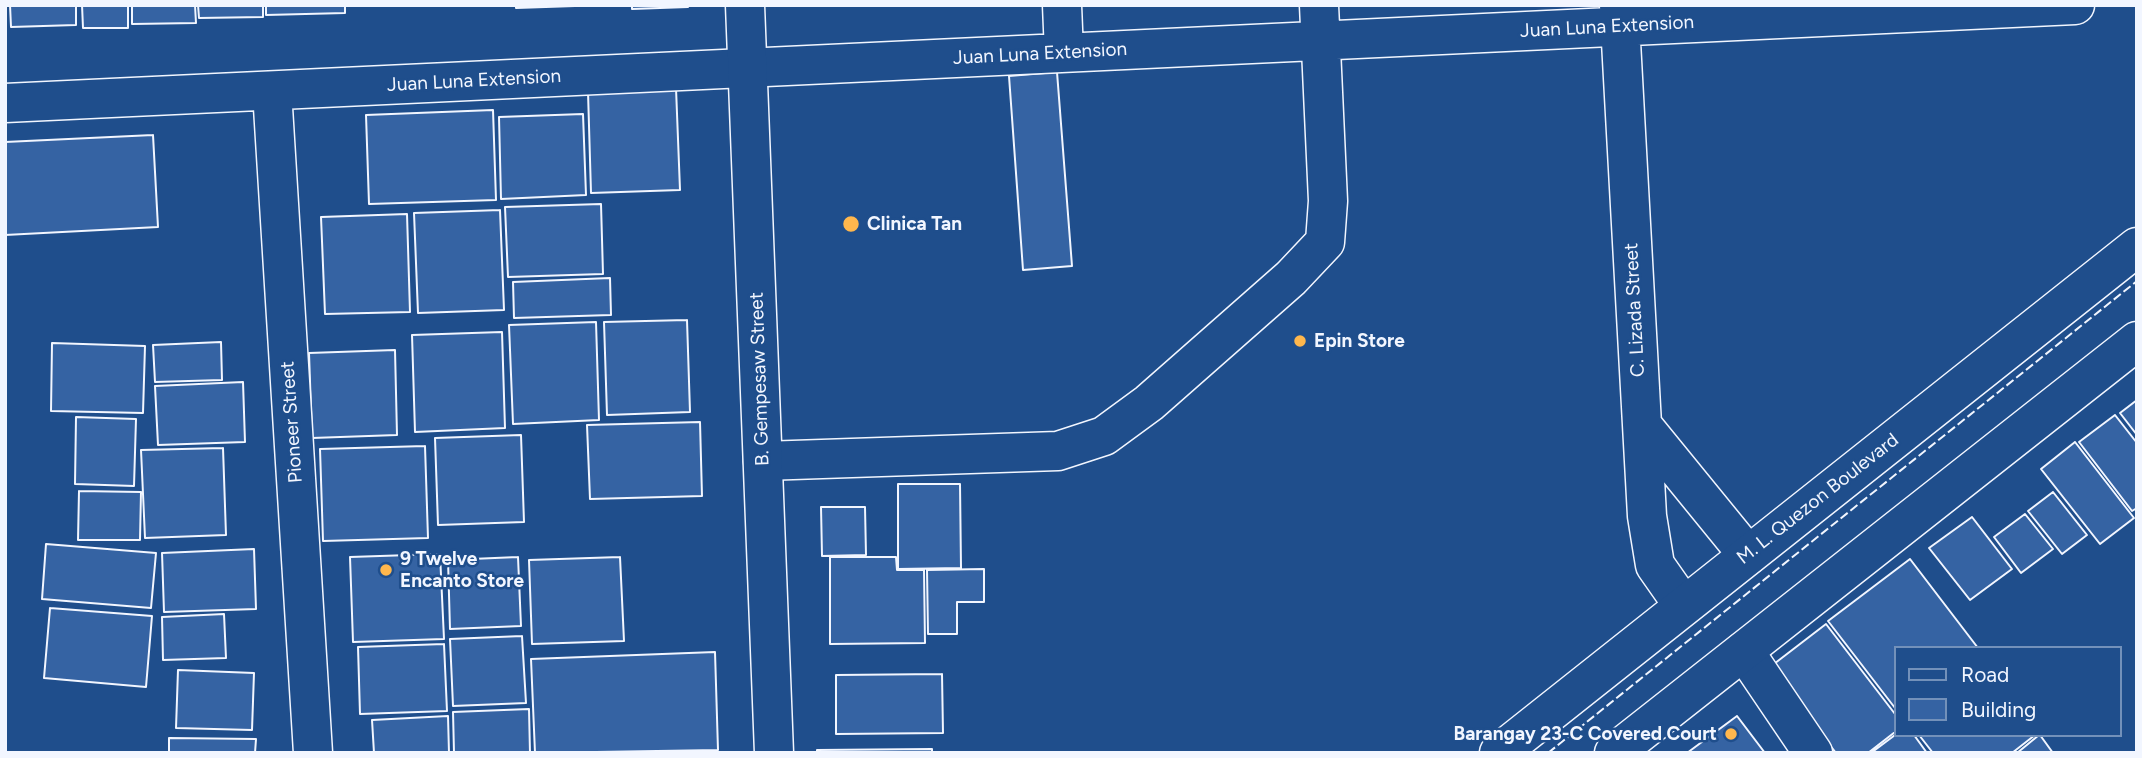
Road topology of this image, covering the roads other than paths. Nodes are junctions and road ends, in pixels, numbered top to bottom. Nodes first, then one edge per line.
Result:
1 (745, 5) edge
2 (1062, 5) edge
3 (2075, 5) edge
4 (1619, 16) edge
5 (1320, 23) edge
6 (1064, 54) junction
7 (748, 68) junction
8 (272, 91) junction
9 (5, 103) edge
10 (2137, 247) edge
11 (2137, 341) edge
12 (1642, 425) junction
13 (763, 461) junction
14 (1748, 555) junction
15 (1683, 605) junction
16 (1744, 651) junction
17 (313, 753) edge
18 (774, 753) edge
19 (1499, 753) edge
20 (1614, 753) edge
21 (1813, 753) edge

1 - 7 street, B. Gempesaw Street
2 - 6 street
3 - 4 street, Juan Luna Extension
4 - 5 street, Juan Luna Extension
4 - 12 street, C. Lizada Street
5 - 6 street, Juan Luna Extension
5 - 13 street
6 - 7 street, Juan Luna Extension
7 - 8 street, Juan Luna Extension
7 - 13 street, B. Gempesaw Street
8 - 9 street, Juan Luna Extension
8 - 17 street, Pioneer Street
10 - 14 street, M. L. Quezon Boulevard
11 - 16 street
12 - 14 street
12 - 15 street, C. Lizada Street
13 - 18 street, B. Gempesaw Street
14 - 15 street, M. L. Quezon Boulevard
15 - 19 street, M. L. Quezon Boulevard
16 - 20 street
16 - 21 street

